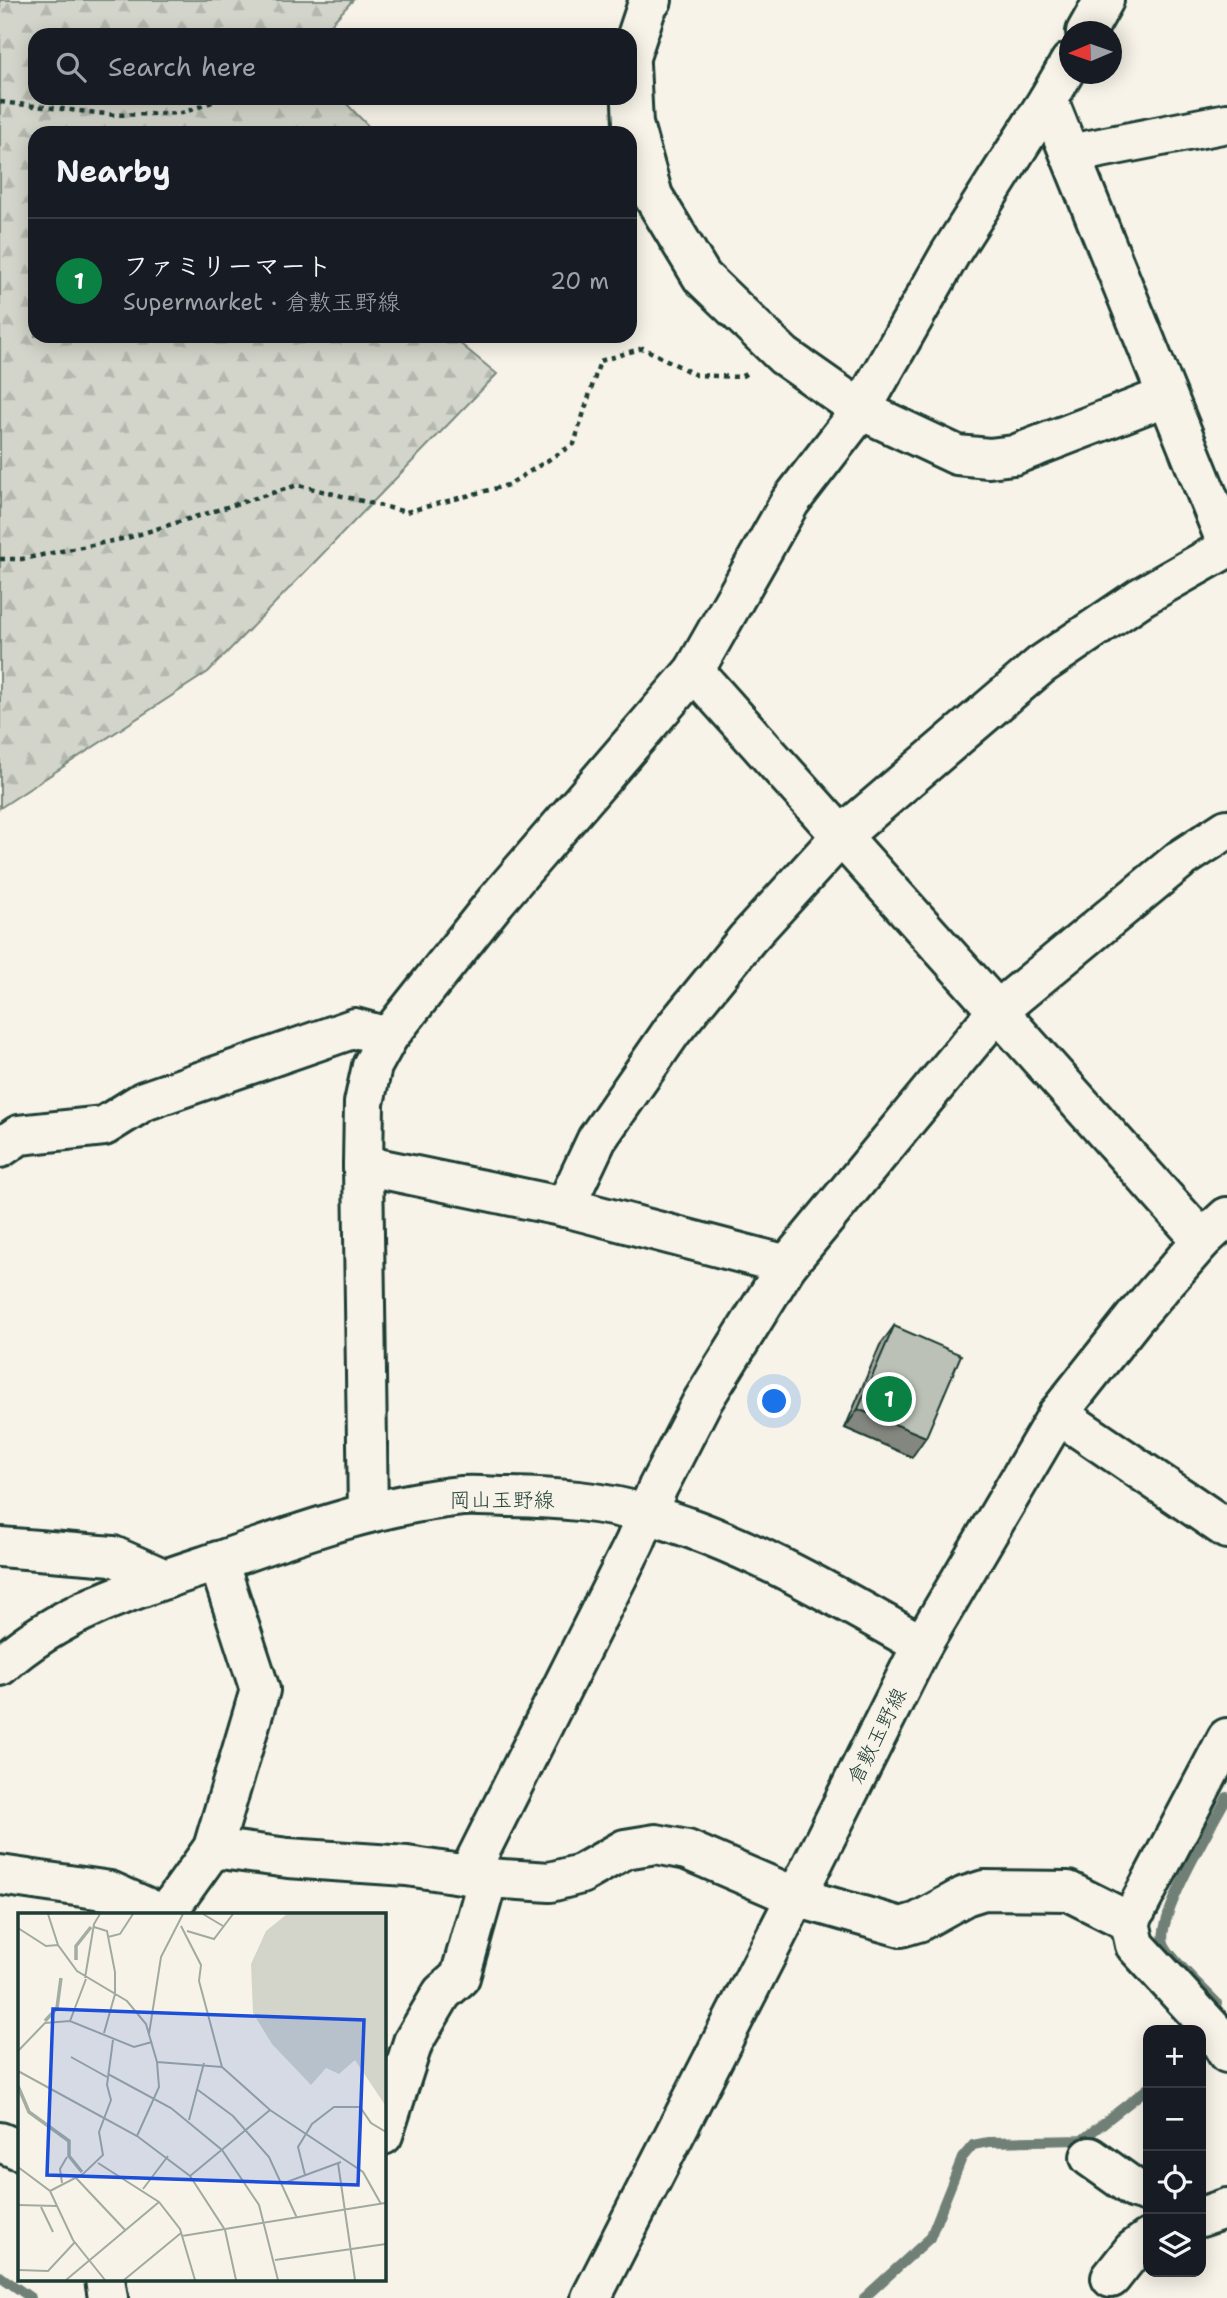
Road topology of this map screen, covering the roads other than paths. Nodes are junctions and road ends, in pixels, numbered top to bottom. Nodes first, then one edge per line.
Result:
1 (652, 0) edge
2 (1104, 0) edge
3 (1092, 21) edge
4 (637, 36) edge
5 (1059, 80) edge
6 (1048, 100) junction
7 (632, 105) edge
8 (1227, 123) edge
9 (634, 126) edge
10 (637, 138) edge
11 (1070, 154) junction
12 (1167, 396) junction
13 (861, 410) junction
14 (1227, 546) edge
15 (694, 671) junction
16 (1227, 829) edge
17 (841, 836) junction
18 (997, 1011) junction
19 (388, 1037) junction
20 (0, 1148) edge
21 (363, 1165) junction
22 (565, 1207) junction
23 (1215, 1228) edge
24 (787, 1265) junction
25 (1058, 1414) junction
26 (368, 1513) junction
27 (646, 1514) junction
28 (1227, 1529) edge
29 (0, 1548) edge
30 (218, 1561) junction
31 (165, 1579) junction
32 (922, 1645) junction
33 (0, 1666) edge
34 (1227, 1738) edge
35 (213, 1848) junction
36 (0, 1875) edge
37 (478, 1877) junction
38 (796, 1897) junction
39 (160, 1913) edge
40 (166, 1913) edge
41 (1130, 1922) junction
42 (1227, 2053) edge
43 (385, 2129) edge
44 (0, 2142) edge
45 (18, 2150) edge
46 (1090, 2157) dead end
47 (1143, 2191) edge
48 (1206, 2206) edge
49 (1227, 2207) edge
50 (1206, 2215) edge
51 (1143, 2243) edge
52 (1111, 2278) dead end
53 (105, 2280) edge
54 (107, 2298) edge
55 (591, 2298) edge

1 - 4 street
2 - 3 street
5 - 6 street
6 - 11 street
6 - 13 street
7 - 9 street
8 - 11 street
10 - 13 street
11 - 12 street
12 - 13 street
12 - 14 street
13 - 15 street
14 - 17 street
15 - 17 street
15 - 19 street
16 - 18 street
17 - 18 street
17 - 22 street
18 - 23 street
18 - 24 street
19 - 20 street
19 - 21 street
21 - 22 street
21 - 26 street
22 - 24 street
23 - 25 street, 倉敷玉野線
24 - 27 street
25 - 28 street
25 - 32 street, 倉敷玉野線
26 - 27 street, 岡山玉野線
26 - 30 street, 岡山玉野線
27 - 32 street, 岡山玉野線
27 - 37 street
29 - 31 street
30 - 31 street, 岡山玉野線
30 - 35 street
31 - 33 street, 岡山玉野線
32 - 38 street, 倉敷玉野線
34 - 41 street
35 - 37 street
35 - 40 street
36 - 39 street
37 - 38 street
37 - 43 street
38 - 41 street
38 - 55 street, 倉敷玉野線
41 - 42 street
44 - 45 street
46 - 47 street
48 - 49 street
49 - 50 street
51 - 52 street
53 - 54 street

